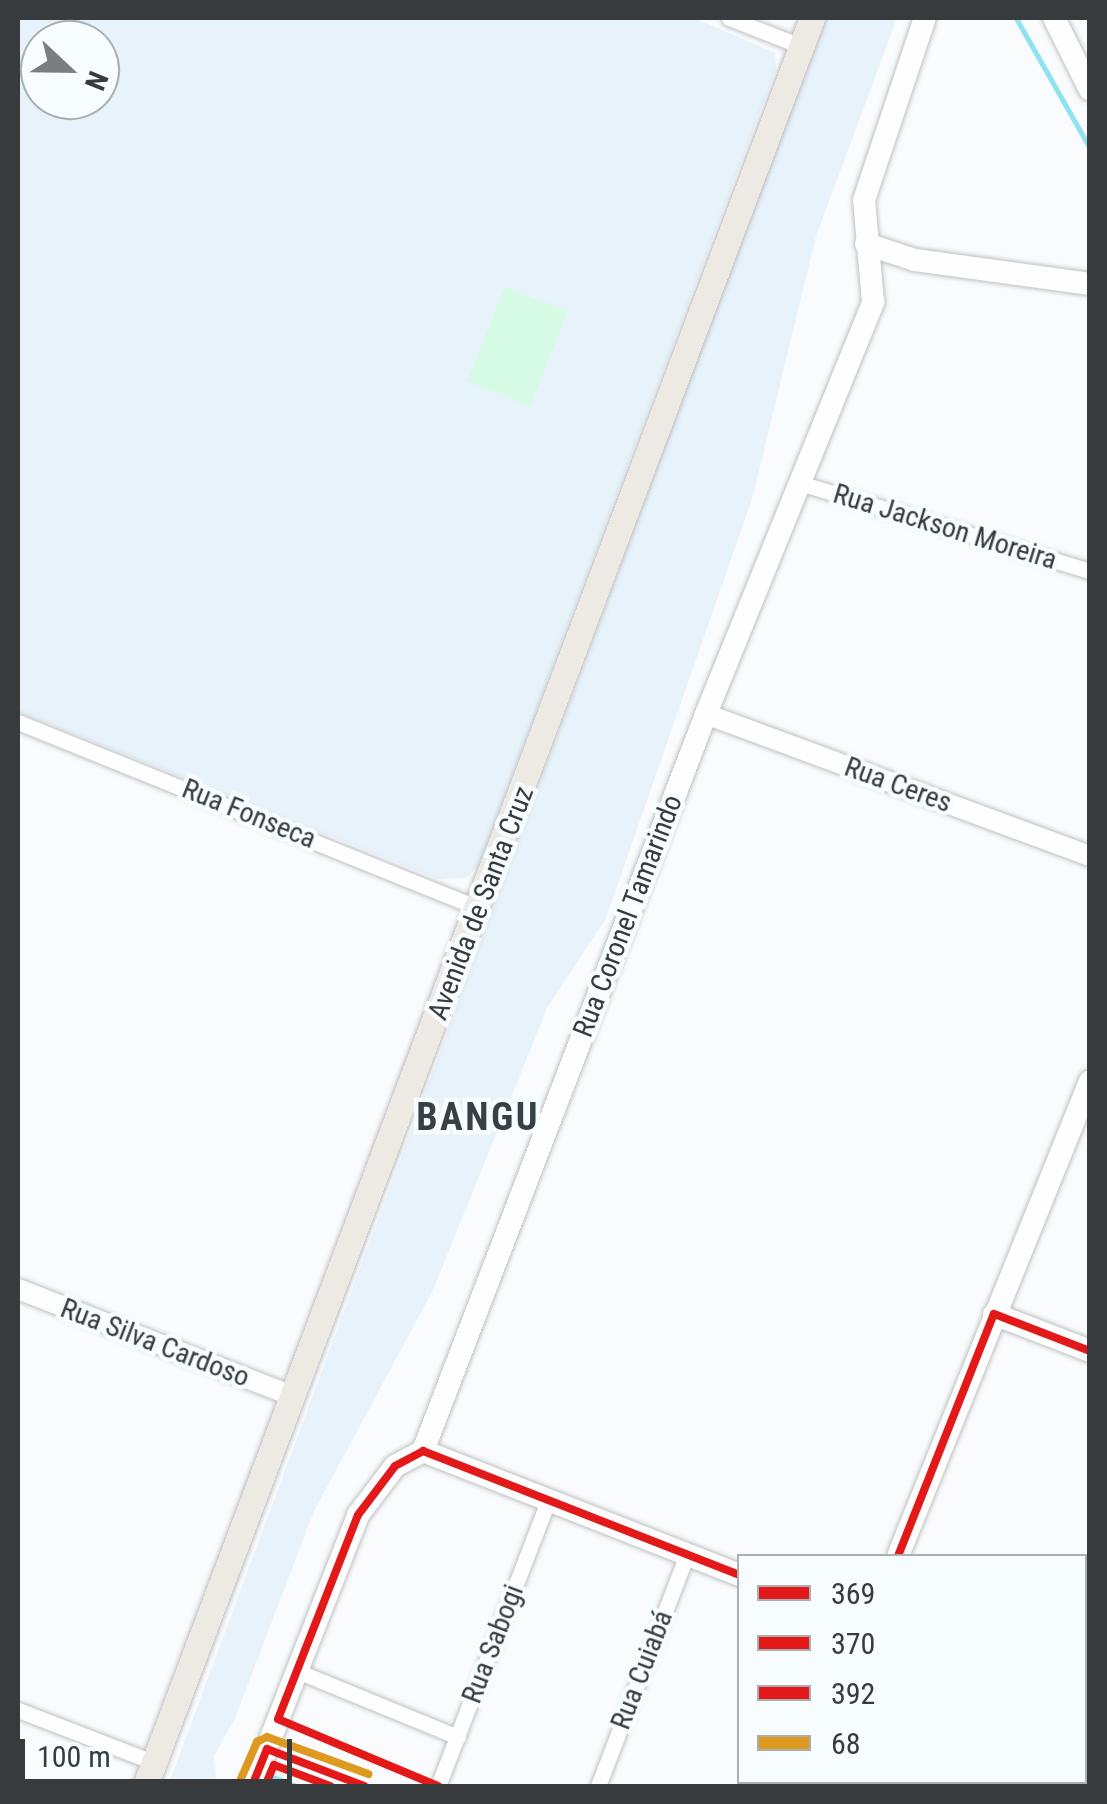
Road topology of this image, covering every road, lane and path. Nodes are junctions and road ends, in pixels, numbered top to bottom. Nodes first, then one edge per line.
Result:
1 (729, 18) edge
2 (812, 18) edge
3 (925, 18) edge
4 (1054, 18) edge
5 (801, 46) junction
6 (1090, 90) edge
7 (866, 244) junction
8 (1090, 284) edge
9 (800, 483) junction
10 (1090, 571) edge
11 (706, 714) junction
12 (18, 722) edge
13 (1090, 856) edge
14 (479, 908) junction
15 (1090, 1082) edge
16 (1084, 1113) edge
17 (18, 1290) edge
18 (994, 1314) junction
19 (1090, 1351) edge
20 (294, 1396) junction
21 (424, 1451) junction
22 (548, 1501) junction
23 (686, 1554) junction
24 (899, 1554) edge
25 (737, 1574) edge
26 (297, 1671) junction
27 (18, 1710) edge
28 (458, 1736) junction
29 (150, 1774) edge
30 (252, 1786) edge
31 (438, 1786) edge
32 (598, 1786) edge

1 - 5 street
2 - 5 main road, Avenida de Santa Cruz
3 - 7 main road, Rua Coronel Tamarindo
4 - 6 main road
5 - 14 main road, Avenida de Santa Cruz
7 - 8 main road
7 - 9 main road, Rua Coronel Tamarindo
9 - 10 street, Rua Jackson Moreira
9 - 11 main road, Rua Coronel Tamarindo
11 - 13 street, Rua Ceres
11 - 21 main road, Rua Coronel Tamarindo
12 - 14 street, Rua Fonseca
14 - 20 main road, Avenida de Santa Cruz
15 - 16 main road
16 - 18 main road
17 - 20 street, Rua Silva Cardoso
18 - 19 main road
18 - 24 main road
20 - 29 main road, Avenida de Santa Cruz
21 - 22 main road
21 - 26 main road
22 - 23 main road
22 - 28 street, Rua Sabogi
23 - 25 main road
23 - 32 street, Rua Cuiabá
26 - 28 street
26 - 30 main road
27 - 29 street
28 - 31 street, Rua Sabogi

